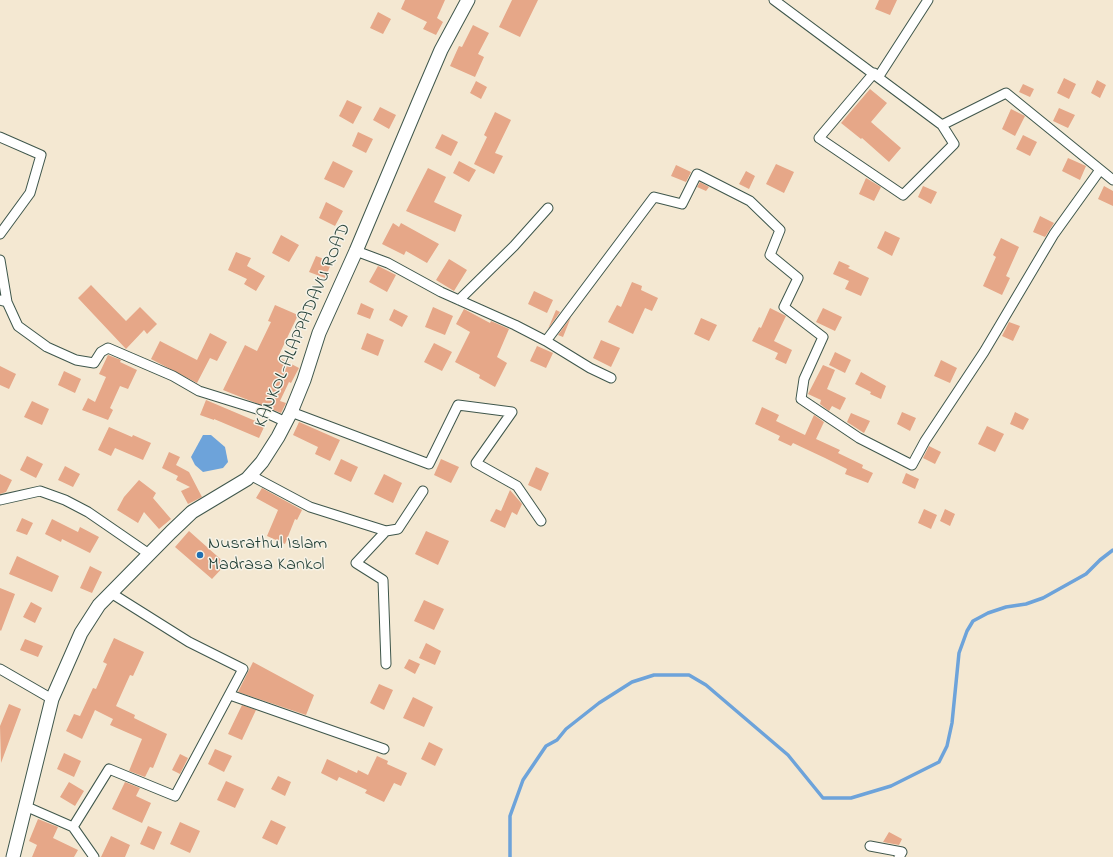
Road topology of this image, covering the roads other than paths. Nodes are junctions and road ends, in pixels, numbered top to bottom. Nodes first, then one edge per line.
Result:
1 (468, 0) edge
2 (774, 0) edge
3 (928, 0) edge
4 (876, 75) junction
5 (942, 125) junction
6 (0, 137) edge
7 (1100, 170) junction
8 (1113, 180) edge
9 (548, 208) dead end
10 (0, 234) edge
11 (356, 251) junction
12 (0, 260) edge
13 (459, 300) junction
14 (4, 301) edge
15 (546, 341) junction
16 (611, 378) dead end
17 (289, 417) junction
18 (250, 475) junction
19 (422, 491) dead end
20 (0, 500) edge
21 (541, 521) dead end
22 (386, 532) junction
23 (149, 554) junction
24 (111, 593) junction
25 (386, 664) dead end
26 (0, 669) edge
27 (230, 695) junction
28 (52, 699) junction
29 (384, 749) dead end
30 (25, 806) junction
31 (72, 827) junction
32 (870, 846) dead end
33 (13, 857) edge
34 (94, 857) edge
35 (899, 857) edge

1 - 11 main road, KANKOL-ALAPPADAVU ROAD
2 - 4 street
3 - 4 street
4 - 5 street
4 - 5 street
5 - 7 street
6 - 10 street
7 - 8 street
7 - 15 street
9 - 13 street
11 - 13 street
11 - 17 main road, KANKOL-ALAPPADAVU ROAD
12 - 14 street
13 - 15 street
14 - 17 street
15 - 16 street
17 - 18 main road, KANKOL-ALAPPADAVU ROAD
17 - 21 street
18 - 22 street
18 - 23 main road, KANKOL-ALAPPADAVU ROAD
19 - 22 street
20 - 23 street
22 - 25 street
23 - 24 main road, KANKOL-ALAPPADAVU ROAD
24 - 27 street
24 - 28 main road, KANKOL-ALAPPADAVU ROAD
26 - 28 street
27 - 29 street
27 - 31 street
28 - 30 main road, KANKOL-ALAPPADAVU ROAD
30 - 31 street
30 - 33 main road, KANKOL-ALAPPADAVU ROAD
31 - 34 street
32 - 35 street

